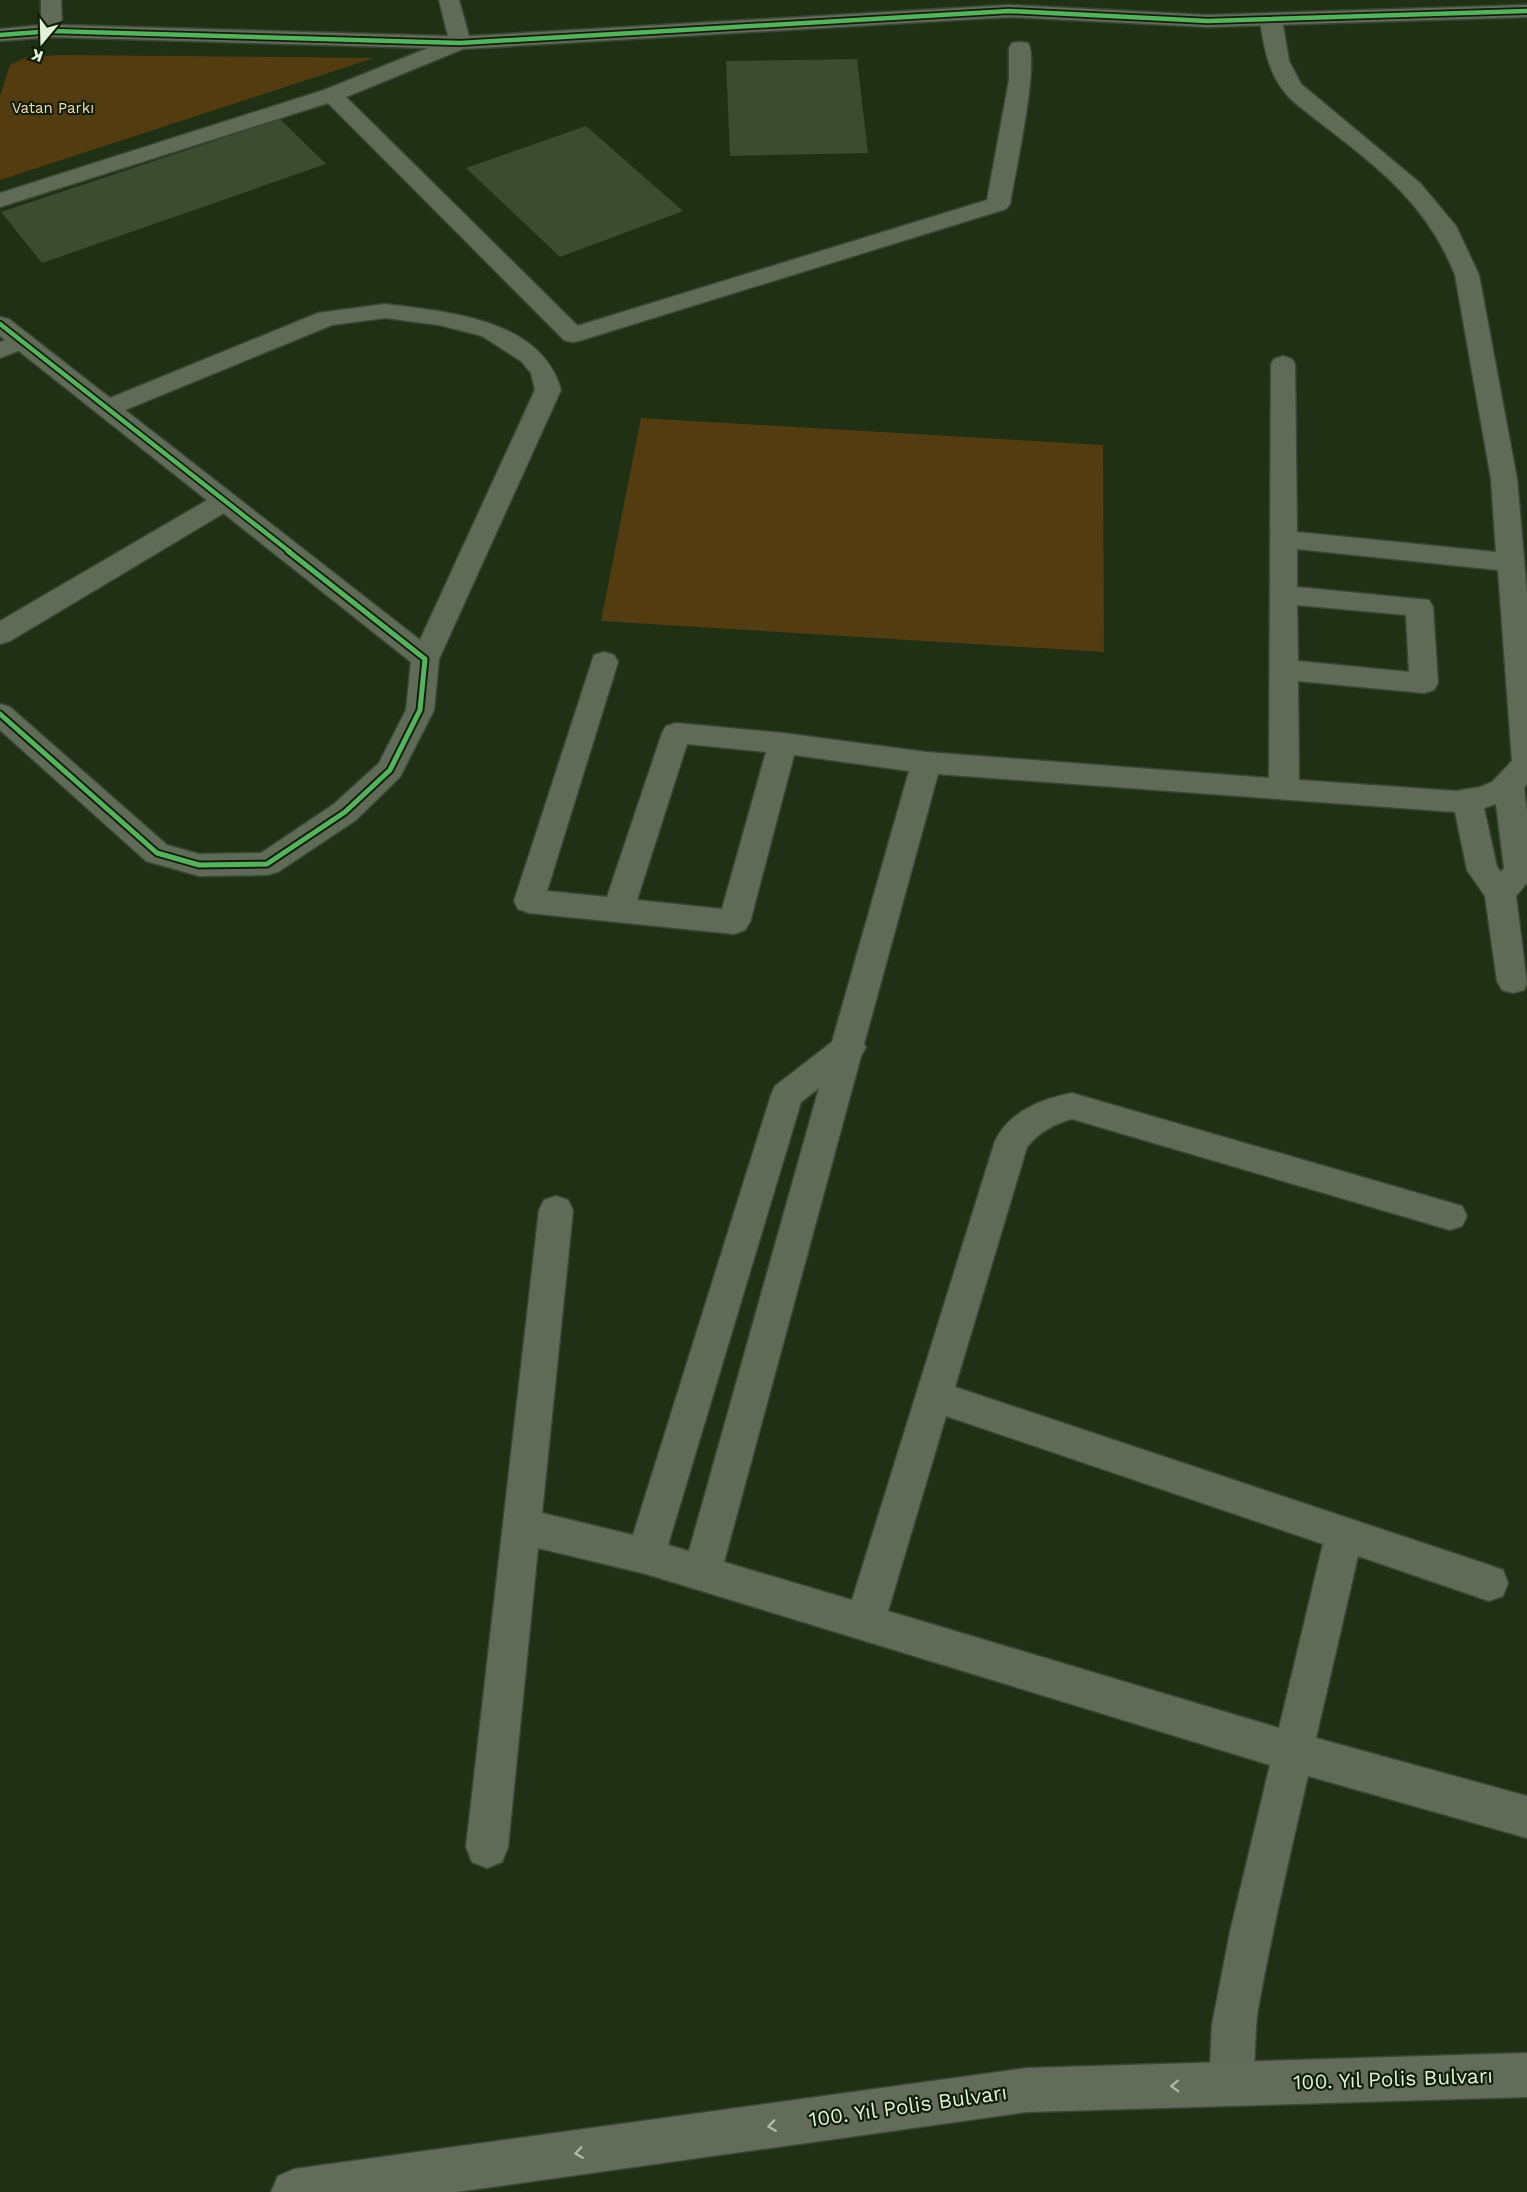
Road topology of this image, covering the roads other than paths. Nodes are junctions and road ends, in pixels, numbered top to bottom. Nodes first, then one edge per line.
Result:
1 (51, 0) edge
2 (449, 0) edge
3 (1217, 0) edge
4 (1010, 6) edge
5 (1373, 8) edge
6 (1527, 11) edge
7 (1271, 19) junction
8 (1208, 21) junction
9 (51, 31) junction
10 (0, 35) edge
11 (460, 44) junction
12 (1020, 48) dead end
13 (332, 94) junction
14 (0, 200) edge
15 (0, 324) edge
16 (11, 346) edge
17 (1283, 363) dead end
18 (107, 408) junction
19 (1515, 480) edge
20 (225, 501) junction
21 (1283, 539) junction
22 (1511, 562) junction
23 (1283, 595) junction
24 (0, 634) edge
25 (1523, 657) edge
26 (425, 659) junction
27 (603, 662) dead end
28 (1284, 670) junction
29 (0, 714) edge
30 (783, 743) junction
31 (926, 763) junction
32 (1509, 787) junction
33 (1284, 790) junction
34 (1468, 802) junction
35 (1500, 893) junction
36 (618, 910) junction
37 (1513, 981) dead end
38 (850, 1047) junction
39 (556, 1210) dead end
40 (1450, 1216) dead end
41 (934, 1396) junction
42 (522, 1526) junction
43 (1344, 1534) junction
44 (646, 1556) junction
45 (702, 1572) junction
46 (1489, 1583) dead end
47 (865, 1622) junction
48 (1293, 1752) junction
49 (1527, 1817) edge
50 (487, 1847) dead end
51 (1527, 2075) edge
52 (1230, 2084) junction
53 (294, 2192) edge

1 - 9 street
2 - 11 street
3 - 8 street
4 - 8 street
4 - 11 street
5 - 6 street
5 - 7 street
7 - 8 street
7 - 19 street
9 - 10 street
9 - 11 street
11 - 13 street
12 - 13 street
13 - 14 street
15 - 16 street
16 - 18 street
17 - 21 street
18 - 20 street
18 - 26 street
19 - 22 street
20 - 24 street
20 - 26 street
21 - 22 street
21 - 23 street
22 - 25 street
23 - 28 street
23 - 28 street
25 - 32 street
26 - 29 street
27 - 36 street
28 - 33 street
30 - 31 street
30 - 36 street
30 - 36 street
31 - 33 street
31 - 38 street
32 - 34 street
32 - 35 street
33 - 34 street
34 - 35 street
35 - 37 street
38 - 44 street
38 - 45 street
39 - 42 street
40 - 41 street
41 - 43 street
41 - 47 street
42 - 44 street
42 - 50 street
43 - 46 street
43 - 48 street
44 - 45 street
45 - 47 street
47 - 48 street
48 - 49 street
48 - 52 street
51 - 52 main road, 100. Yıl Polis Bulvarı
52 -> 53 main road, 100. Yıl Polis Bulvarı

